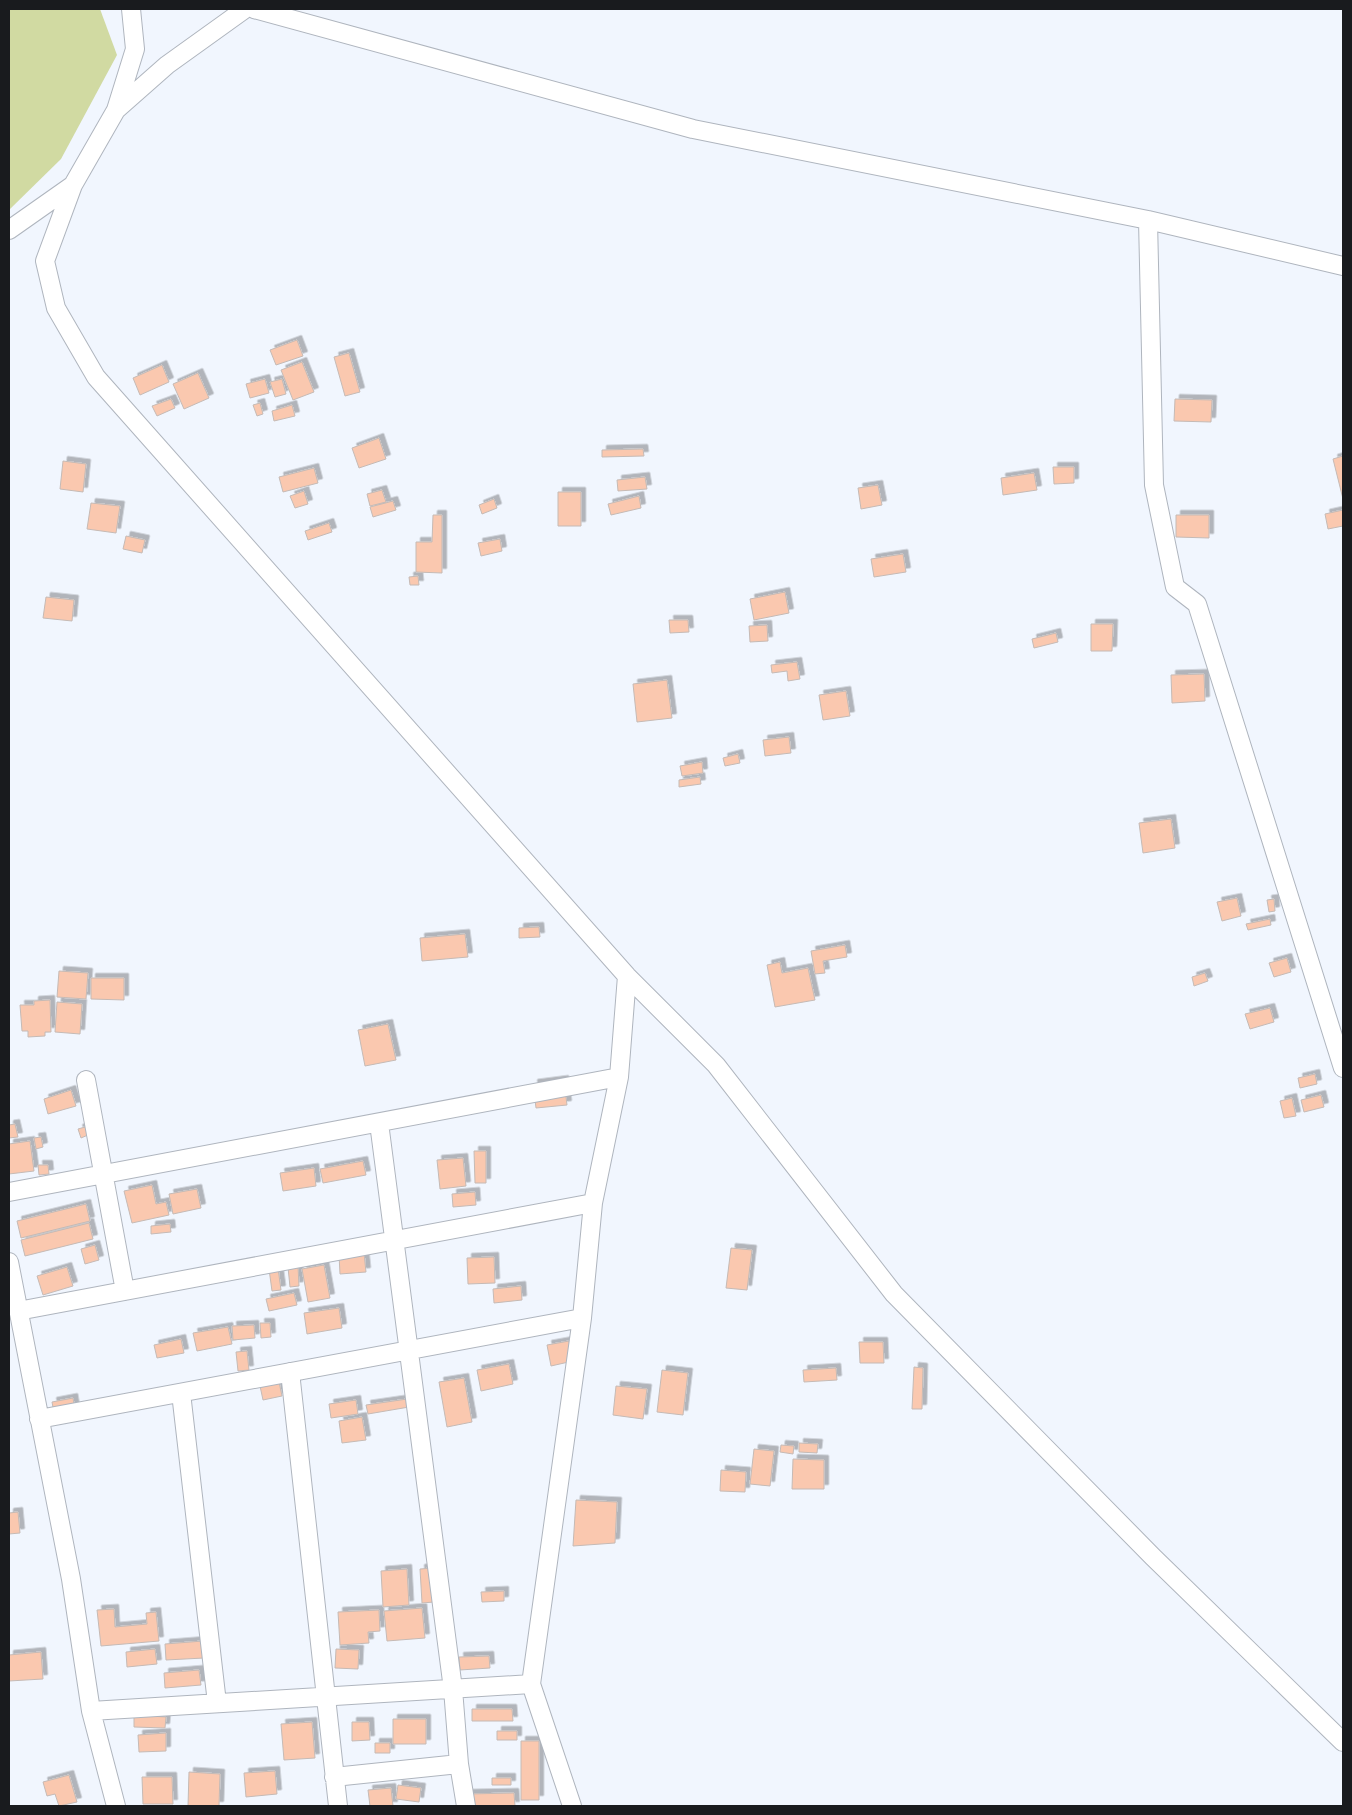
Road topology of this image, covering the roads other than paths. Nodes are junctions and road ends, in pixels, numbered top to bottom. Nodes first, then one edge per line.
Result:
1 (131, 9) edge
2 (246, 9) edge
3 (254, 9) edge
4 (116, 110) junction
5 (73, 185) junction
6 (1148, 220) junction
7 (9, 230) edge
8 (1343, 266) edge
9 (627, 976) junction
10 (1343, 1068) edge
11 (619, 1077) junction
12 (86, 1080) dead end
13 (379, 1123) junction
14 (103, 1174) junction
15 (9, 1192) edge
16 (594, 1203) junction
17 (394, 1241) junction
18 (9, 1262) edge
19 (125, 1291) junction
20 (18, 1311) junction
21 (582, 1318) junction
22 (408, 1350) junction
23 (290, 1372) junction
24 (181, 1393) junction
25 (39, 1419) junction
26 (531, 1684) junction
27 (453, 1689) junction
28 (325, 1697) junction
29 (218, 1703) junction
30 (91, 1710) junction
31 (1343, 1742) edge
32 (459, 1764) junction
33 (334, 1777) junction
34 (116, 1806) edge
35 (338, 1806) edge
36 (466, 1806) edge
37 (572, 1806) edge

1 - 4 street
2 - 4 street
3 - 6 street
4 - 5 street
5 - 7 street
5 - 9 street
6 - 8 street
6 - 10 street
9 - 11 street
9 - 31 street
11 - 13 street
11 - 16 street
12 - 14 street
13 - 14 street
13 - 17 street
14 - 15 street
14 - 19 street
16 - 17 street
16 - 21 street
17 - 19 street
17 - 22 street
18 - 20 street
19 - 20 street
20 - 25 street
21 - 22 street
21 - 26 street
22 - 23 street
22 - 27 street
23 - 24 street
23 - 28 street
24 - 25 street
24 - 29 street
25 - 30 street
26 - 27 street
26 - 37 street
27 - 28 street
27 - 32 street
28 - 29 street
28 - 33 street
29 - 30 street
30 - 34 street
32 - 33 street
32 - 36 street
33 - 35 street

